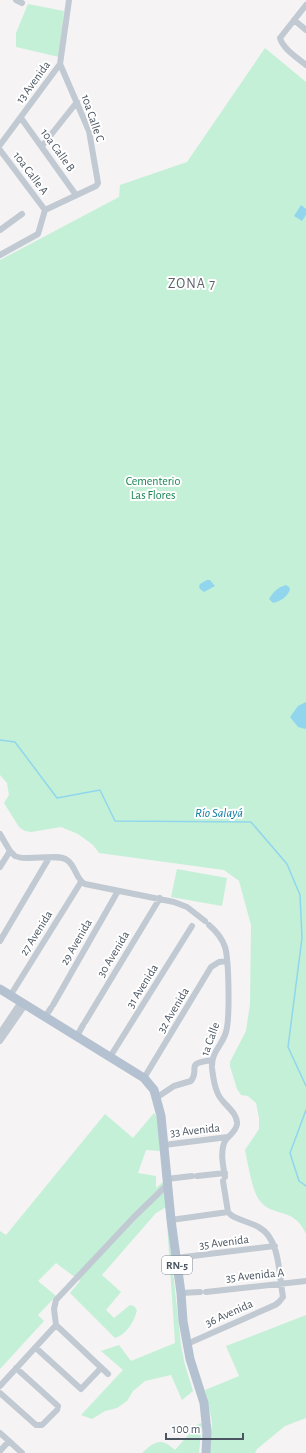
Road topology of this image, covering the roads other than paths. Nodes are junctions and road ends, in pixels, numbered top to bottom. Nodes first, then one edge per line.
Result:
1 (69, 0) edge
2 (306, 5) edge
3 (294, 20) junction
4 (306, 30) edge
5 (60, 64) junction
6 (306, 65) edge
7 (77, 102) junction
8 (21, 118) junction
9 (0, 145) edge
10 (42, 146) junction
11 (0, 150) edge
12 (6, 158) junction
13 (0, 162) edge
14 (76, 195) junction
15 (45, 210) junction
16 (22, 214) dead end
17 (0, 230) edge
18 (0, 255) edge
19 (0, 834) edge
20 (10, 852) junction
21 (49, 858) junction
22 (0, 867) edge
23 (81, 882) junction
24 (118, 891) junction
25 (160, 898) junction
26 (192, 926) dead end
27 (0, 942) edge
28 (226, 961) junction
29 (0, 989) edge
30 (10, 996) junction
31 (21, 1006) junction
32 (45, 1017) junction
33 (0, 1033) edge
34 (77, 1036) junction
35 (0, 1041) edge
36 (110, 1057) junction
37 (212, 1060) junction
38 (144, 1078) junction
39 (156, 1098) junction
40 (228, 1137) junction
41 (164, 1145) junction
42 (224, 1177) junction
43 (167, 1182) junction
44 (228, 1212) junction
45 (171, 1220) junction
46 (275, 1246) junction
47 (176, 1258) junction
48 (306, 1281) edge
49 (281, 1284) junction
50 (181, 1293) junction
51 (56, 1325) junction
52 (187, 1344) junction
53 (36, 1348) junction
54 (16, 1368) junction
55 (101, 1368) junction
56 (108, 1374) dead end
57 (0, 1386) edge
58 (0, 1393) edge
59 (0, 1433) edge
60 (9, 1441) junction
61 (0, 1451) edge
62 (22, 1453) edge
63 (206, 1453) edge

1 - 5 street, 13 Avenida
2 - 3 street
3 - 4 street
3 - 6 street
5 - 7 street, 10a Calle C
5 - 8 street, 13 Avenida
7 - 10 street
7 - 14 street, 10a Calle C
8 - 9 street, 13 Avenida
8 - 10 street, 10a Calle B
10 - 14 street, 10a Calle B
11 - 12 street, 10a Calle A
12 - 13 street
12 - 15 street, 10a Calle A
14 - 15 street
15 - 18 street
16 - 17 street
19 - 20 street
20 - 21 street
20 - 22 street
21 - 23 street
21 - 27 street
23 - 24 street, 1a Calle
23 - 30 street, 27 Avenida
24 - 25 street, 1a Calle
24 - 32 street, 29 Avenida
25 - 28 street, 1a Calle
25 - 34 street, 30 Avenida
26 - 36 street, 31 Avenida
28 - 37 street, 1a Calle
28 - 38 street, 32 Avenida
29 - 30 main road, RN-5
30 - 31 main road, RN-5
31 - 32 main road, RN-5
31 - 33 street
31 - 35 street
32 - 34 main road, RN-5
34 - 36 main road, RN-5
36 - 38 main road, RN-5
37 - 39 street
37 - 40 street, 1a Calle
38 - 39 main road, RN-5
39 - 41 main road, RN-5
40 - 41 street, 33 Avenida
40 - 42 street, 1a Calle
41 - 43 main road, RN-5
42 - 43 street
42 - 44 street, 1a Calle
43 - 45 main road, RN-5
43 - 51 street
44 - 45 street
44 - 46 street
45 - 47 main road, RN-5
46 - 47 street, 35 Avenida
46 - 49 street
47 - 50 main road, RN-5
48 - 49 street, 35 Avenida A
49 - 50 street, 35 Avenida A
49 - 52 street, 36 Avenida
50 - 52 main road, RN-5
51 - 53 street
51 - 55 street
52 - 63 main road, RN-5
53 - 54 street
53 - 55 street
54 - 57 street
54 - 58 street
55 - 56 street
59 - 60 street
60 - 61 street
60 - 62 street

